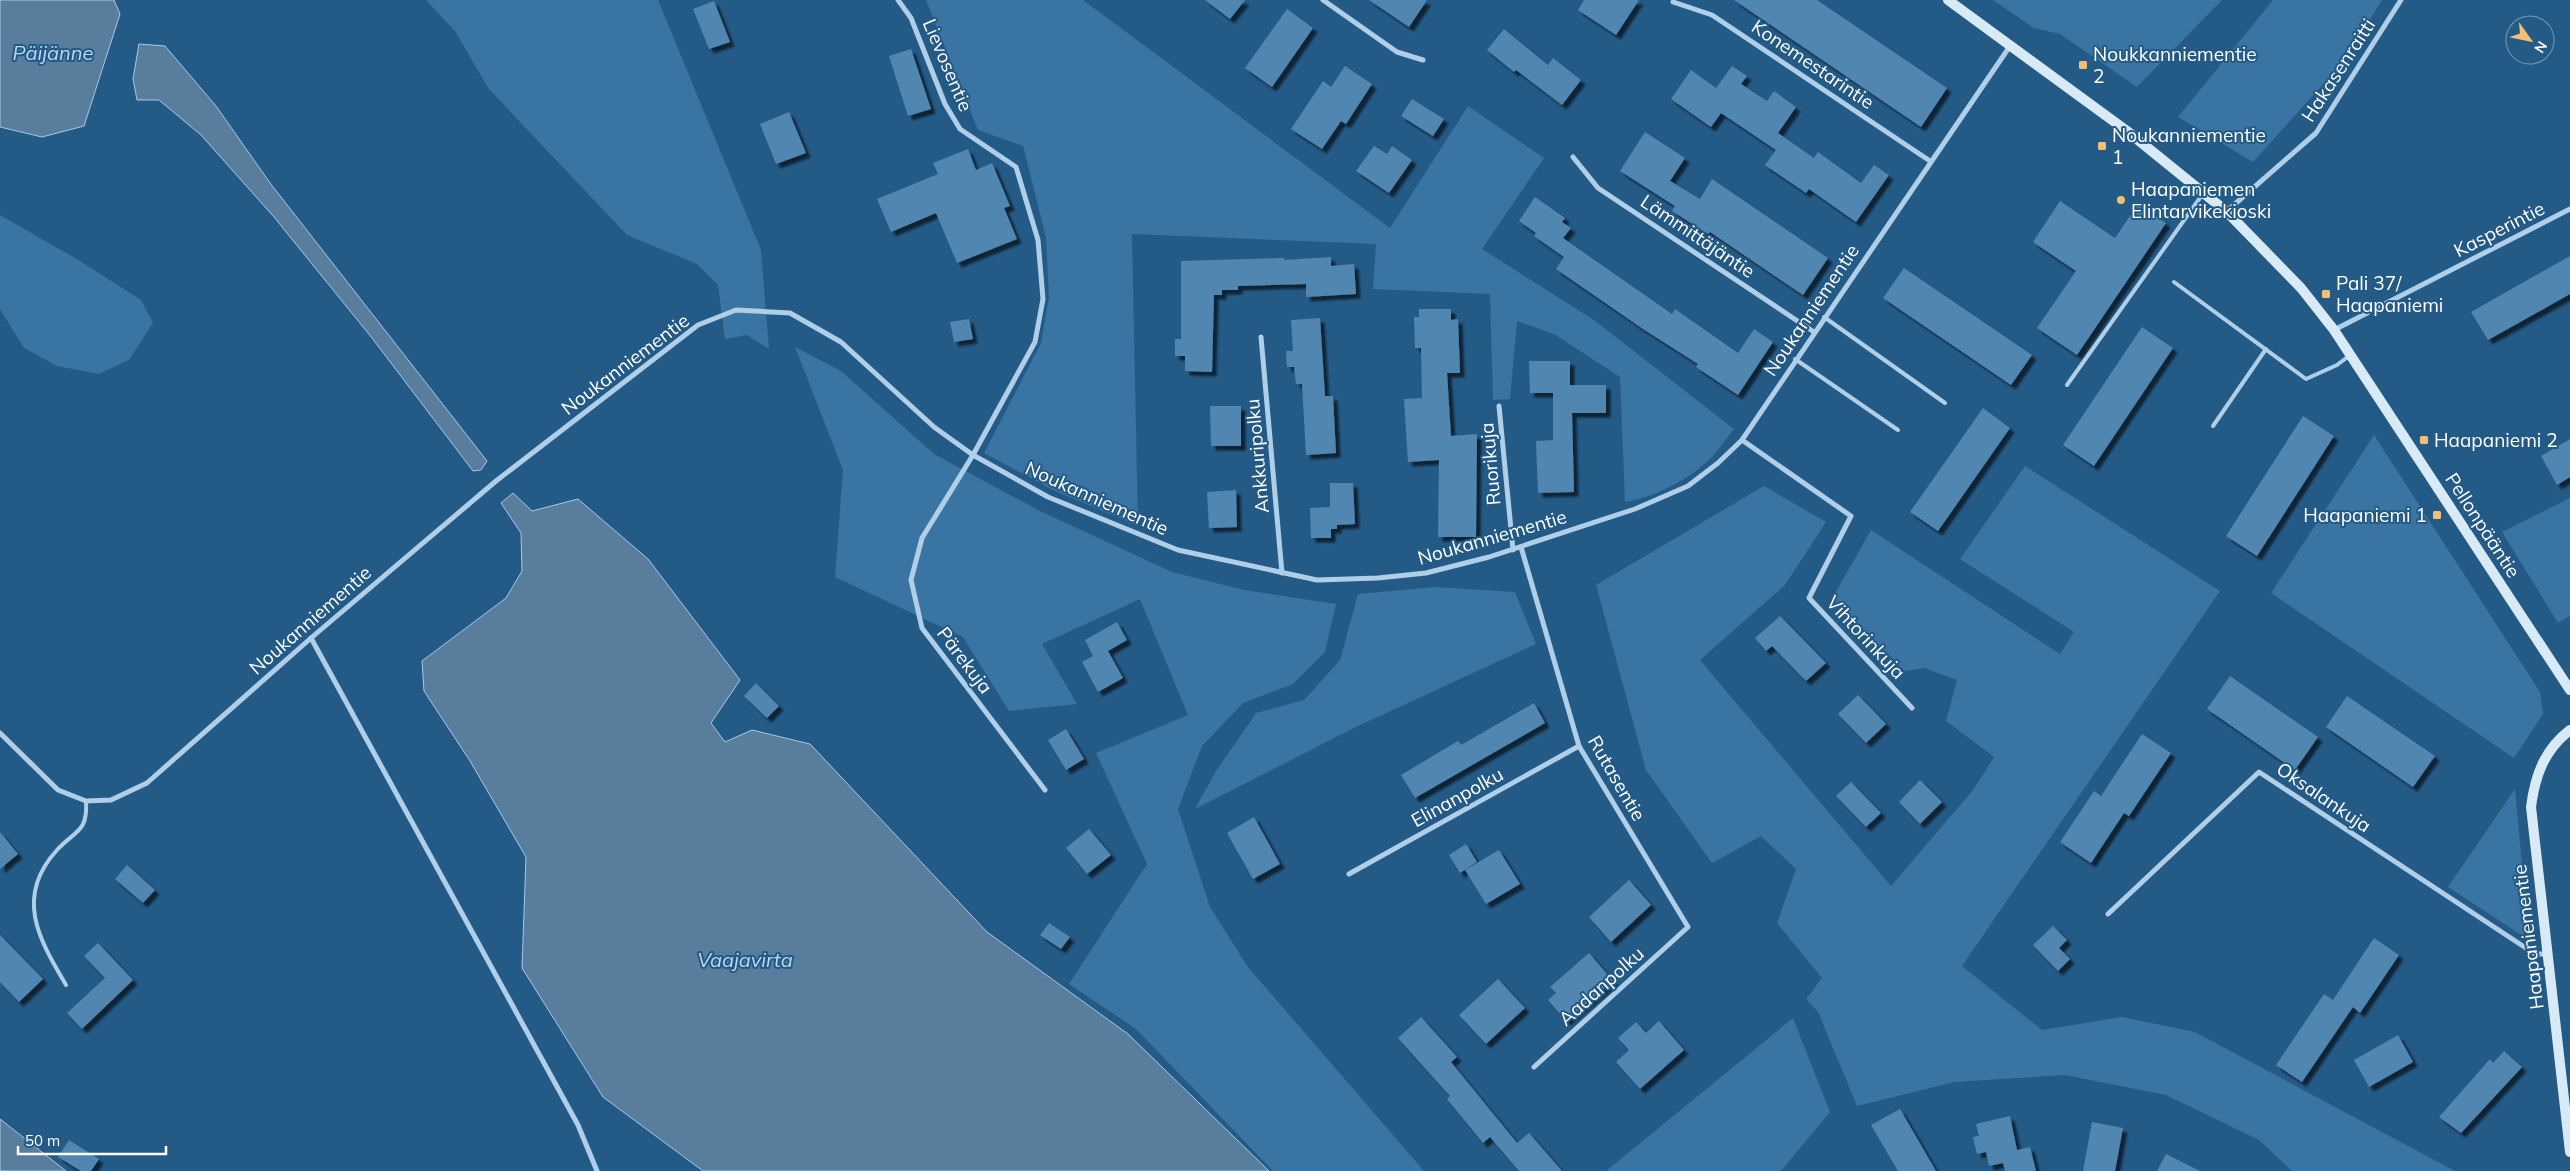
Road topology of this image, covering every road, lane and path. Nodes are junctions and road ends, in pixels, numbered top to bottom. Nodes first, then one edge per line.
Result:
1 (898, 0) edge
2 (1323, 0) edge
3 (1948, 0) edge
4 (2401, 0) edge
5 (1673, 2) dead end
6 (2011, 46) junction
7 (1423, 60) dead end
8 (1573, 157) dead end
9 (1930, 161) junction
10 (2204, 193) junction
11 (2570, 209) edge
12 (2227, 212) junction
13 (2174, 282) dead end
14 (1824, 317) junction
15 (2334, 330) junction
16 (1814, 332) junction
17 (1261, 336) dead end
18 (2266, 349) junction
19 (2350, 354) junction
20 (1795, 360) junction
21 (2067, 385) dead end
22 (1945, 403) dead end
23 (1499, 406) dead end
24 (2213, 426) dead end
25 (1898, 430) dead end
26 (1742, 440) junction
27 (973, 455) junction
28 (1521, 547) junction
29 (1513, 550) junction
30 (1282, 573) junction
31 (311, 638) junction
32 (2570, 690) edge
33 (1912, 708) dead end
34 (2570, 730) edge
35 (0, 733) edge
36 (1579, 746) junction
37 (1045, 790) dead end
38 (86, 801) junction
39 (1349, 874) dead end
40 (2108, 914) dead end
41 (1688, 927) joint
42 (2548, 954) junction
43 (66, 985) dead end
44 (1534, 1067) dead end
45 (2570, 1152) edge
46 (598, 1171) edge

1 - 27 street, Lievosentie
2 - 7 street
3 - 6 street, Pellonpääntie
4 - 12 street, Hakasenraitti
5 - 9 street, Konemestarintie
6 - 9 street, Noukanniementie
6 - 10 street, Pellonpääntie
8 - 16 street, Lämmittäjäntie
9 - 14 street, Noukanniementie
10 - 12 street, Pellonpääntie
10 - 21 lane
11 - 15 street, Kasperintie
12 - 15 street, Pellonpääntie
13 - 18 lane
14 - 16 street, Noukanniementie
14 - 22 lane
15 - 19 street, Pellonpääntie
16 - 20 street, Noukanniementie
17 - 30 street, Ankkuripolku
18 - 19 lane
18 - 24 lane
19 - 32 street, Pellonpääntie
20 - 25 lane
20 - 26 street, Noukanniementie
23 - 29 street, Ruorikuja
26 - 28 street, Noukanniementie
26 - 33 street, Vihtorinkuja
27 - 30 street, Noukanniementie
27 - 31 street, Noukanniementie
27 - 37 street, Pärekuja
28 - 29 street, Noukanniementie
28 - 36 street, Rutasentie
29 - 30 street, Noukanniementie
31 - 38 street, Noukanniementie
31 - 46 street
34 - 42 street, Haapaniementie
35 - 38 street, Noukanniementie
36 - 39 street, Elinanpolku
36 - 41 street, Rutasentie
38 - 43 lane
40 - 42 street, Oksalankuja
41 - 44 street, Aadanpolku
42 - 45 street, Haapaniementie

